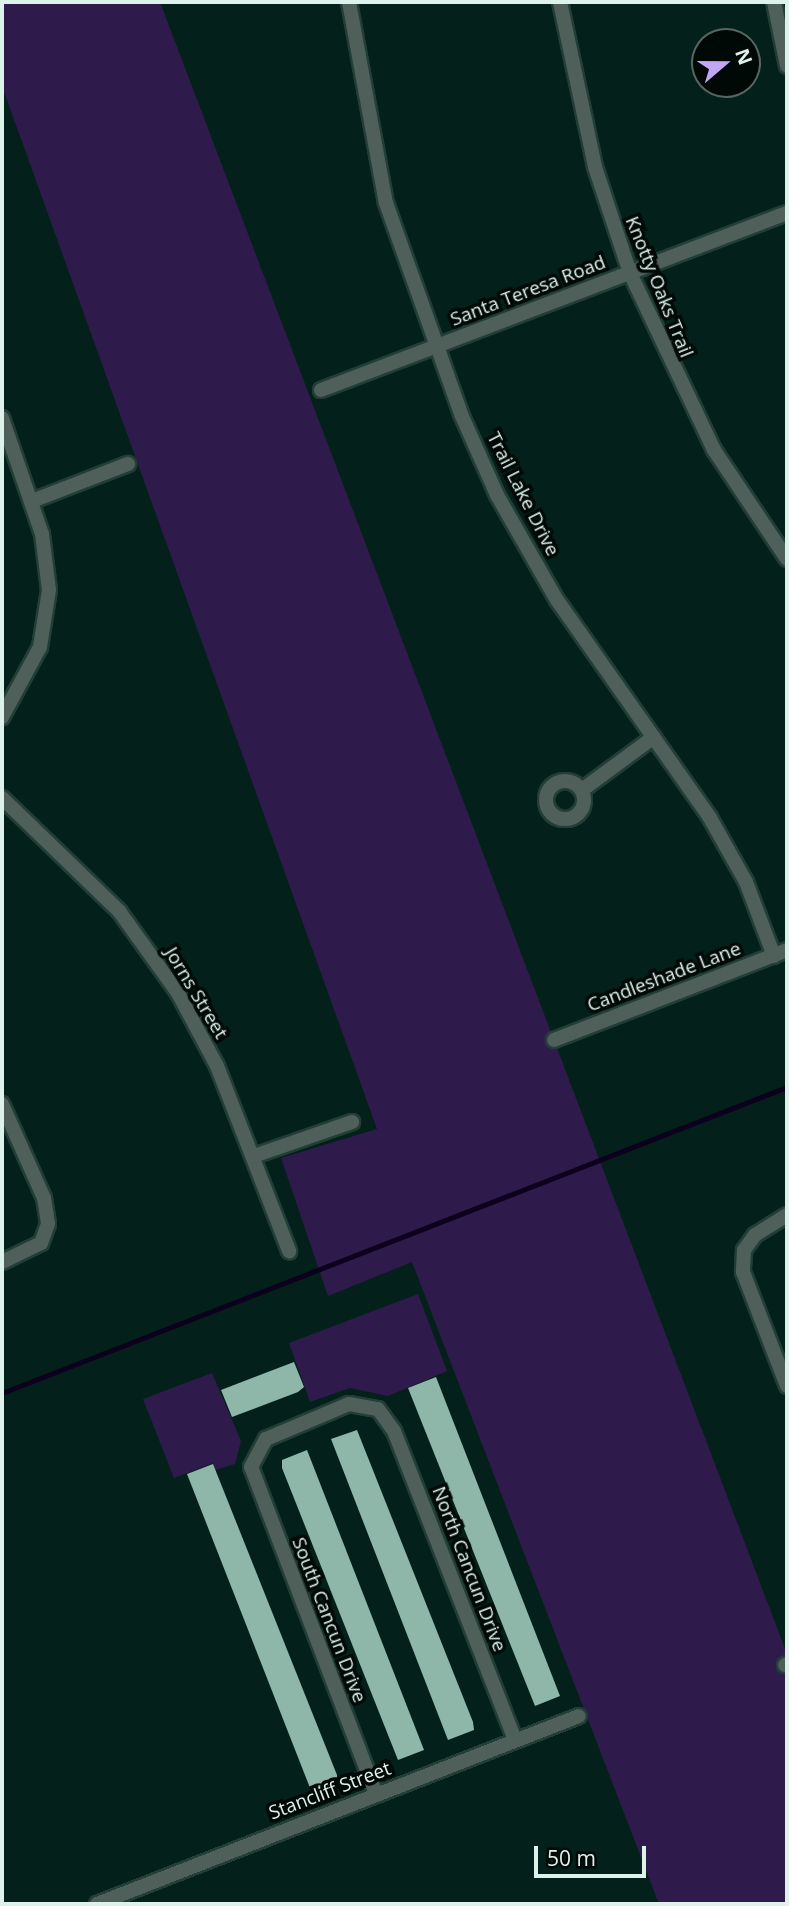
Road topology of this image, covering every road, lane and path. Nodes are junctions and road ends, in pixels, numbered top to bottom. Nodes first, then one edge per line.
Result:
1 (349, 2) edge
2 (560, 2) edge
3 (774, 2) edge
4 (787, 66) edge
5 (787, 213) edge
6 (630, 273) junction
7 (434, 347) junction
8 (321, 390) dead end
9 (2, 418) edge
10 (128, 464) dead end
11 (32, 500) junction
12 (787, 559) edge
13 (2, 717) edge
14 (654, 737) junction
15 (582, 790) dead end
16 (2, 798) edge
17 (780, 953) edge
18 (554, 1040) dead end
19 (2, 1104) edge
20 (352, 1122) dead end
21 (254, 1156) junction
22 (787, 1215) edge
23 (289, 1251) dead end
24 (2, 1262) edge
25 (787, 1386) edge
26 (383, 1414) joint
27 (579, 1716) dead end
28 (515, 1740) junction
29 (376, 1794) junction
30 (97, 1904) edge

1 - 7 street, Trail Lake Drive
2 - 6 street, Knotty Oaks Trail
3 - 4 street
5 - 6 street, Santa Teresa Road
6 - 7 street, Santa Teresa Road
6 - 12 street, Knotty Oaks Trail
7 - 8 street, Santa Teresa Road
7 - 14 street, Trail Lake Drive
9 - 11 street
10 - 11 street
11 - 13 street
14 - 15 street
14 - 17 street, Trail Lake Drive
16 - 21 street, Jorns Street
17 - 18 street, Candleshade Lane
19 - 24 street
20 - 21 street
21 - 23 street, Jorns Street
22 - 25 street
26 - 28 street, North Cancun Drive
26 - 29 street, South Cancun Drive
27 - 28 street, Stancliff Street
28 - 29 street, Stancliff Street
29 - 30 street, Stancliff Street

